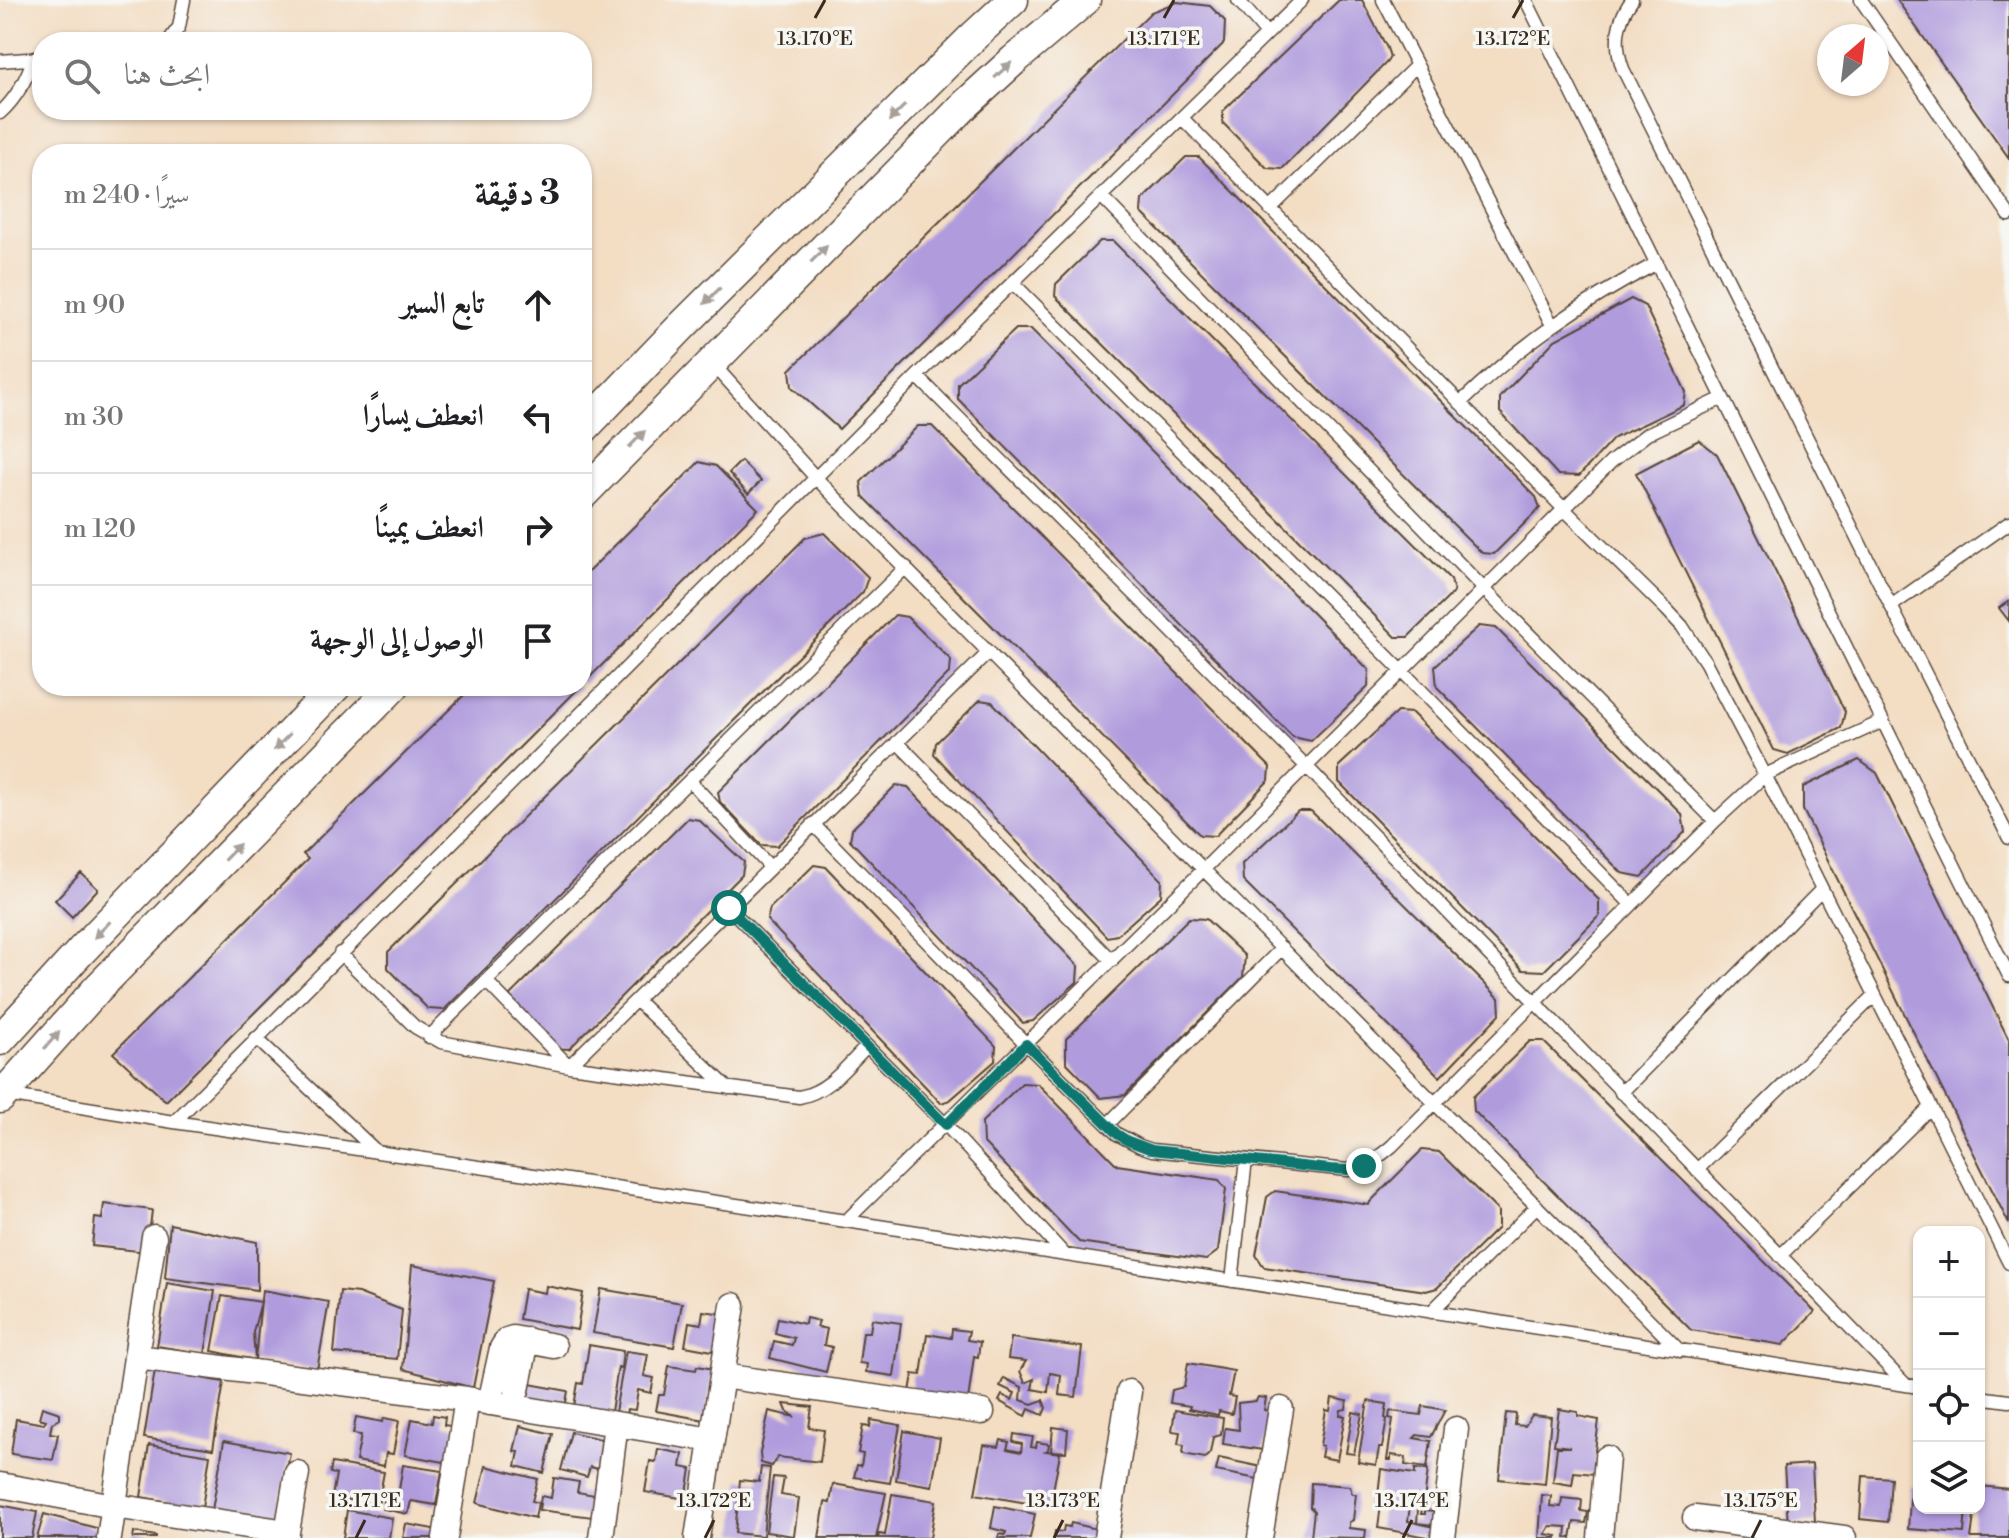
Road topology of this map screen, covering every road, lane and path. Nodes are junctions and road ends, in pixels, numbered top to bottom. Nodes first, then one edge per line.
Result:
1 (184, 0) edge
2 (1013, 0) edge
3 (1085, 0) edge
4 (1238, 0) edge
5 (1302, 0) edge
6 (1383, 0) edge
7 (1526, 0) edge
8 (1632, 0) edge
9 (1861, 0) edge
10 (176, 32) edge
11 (1267, 34) junction
12 (32, 58) edge
13 (0, 61) edge
14 (1417, 65) junction
15 (32, 68) edge
16 (0, 113) edge
17 (1182, 118) junction
18 (1101, 196) junction
19 (1270, 209) junction
20 (2009, 215) edge
21 (1657, 263) junction
22 (1013, 283) junction
23 (1552, 325) junction
24 (680, 328) junction
25 (712, 363) junction
26 (917, 376) junction
27 (1723, 398) junction
28 (1460, 403) junction
29 (592, 420) edge
30 (816, 478) junction
31 (592, 485) edge
32 (1564, 509) junction
33 (2009, 523) edge
34 (906, 567) junction
35 (1484, 589) junction
36 (1891, 606) junction
37 (989, 652) junction
38 (1402, 671) junction
39 (326, 696) edge
40 (384, 696) edge
41 (1883, 721) junction
42 (897, 742) junction
43 (1306, 766) junction
44 (1765, 775) junction
45 (690, 781) junction
46 (1715, 821) junction
47 (813, 824) junction
48 (2009, 838) edge
49 (770, 867) junction
50 (1204, 869) junction
51 (1822, 889) junction
52 (1631, 904) junction
53 (729, 908) junction
54 (1282, 948) junction
55 (340, 953) junction
56 (1112, 961) junction
57 (2009, 976) edge
58 (486, 981) junction
59 (1875, 995) junction
60 (636, 1000) junction
61 (1534, 1002) junction
62 (429, 1037) junction
63 (256, 1038) junction
64 (0, 1040) edge
65 (1026, 1044) junction
66 (867, 1046) junction
67 (569, 1066) junction
68 (728, 1088) junction
69 (1621, 1093) junction
70 (2, 1096) edge
71 (1434, 1101) junction
72 (1931, 1107) junction
73 (174, 1122) junction
74 (1108, 1124) junction
75 (946, 1125) junction
76 (377, 1152) junction
77 (1246, 1160) junction
78 (1697, 1170) junction
79 (1537, 1206) junction
80 (846, 1221) junction
81 (154, 1237) dead end
82 (1065, 1255) junction
83 (1780, 1256) junction
84 (2009, 1263) edge
85 (1232, 1281) junction
86 (733, 1305) dead end
87 (1431, 1312) junction
88 (527, 1340) junction
89 (554, 1346) dead end
90 (1680, 1351) junction
91 (137, 1357) junction
92 (722, 1376) junction
93 (1912, 1386) edge
94 (517, 1390) dead end
95 (1129, 1392) dead end
96 (1985, 1398) edge
97 (478, 1401) junction
98 (2009, 1401) edge
99 (1281, 1409) dead end
100 (982, 1412) dead end
101 (616, 1424) junction
102 (1456, 1429) dead end
103 (712, 1440) junction
104 (1607, 1458) dead end
105 (297, 1473) dead end
106 (0, 1485) edge
107 (114, 1506) junction
108 (1695, 1518) dead end
109 (287, 1535) edge
110 (109, 1538) edge
111 (445, 1538) edge
112 (601, 1538) edge
113 (697, 1538) edge
114 (1106, 1538) edge
115 (1260, 1538) edge
116 (1443, 1538) edge
117 (1600, 1538) edge
118 (1844, 1538) edge

1 - 10 lane
2 -> 24 street
25 -> 3 street
4 - 11 lane
5 - 11 lane
6 - 14 lane
7 - 21 lane
8 - 36 lane
9 - 20 lane
11 - 17 lane
12 - 13 lane
14 - 19 lane
14 - 23 lane
15 - 16 lane
17 - 18 lane
17 - 19 lane
18 - 22 lane
18 - 35 lane
19 - 28 lane
21 - 23 lane
21 - 27 lane
22 - 26 lane
22 - 38 lane
23 - 28 lane
24 - 25 street
24 - 29 street
25 - 30 lane
31 -> 25 street
26 - 30 lane
26 - 43 lane
27 - 32 lane
27 - 41 lane
28 - 32 lane
30 - 34 lane
30 - 55 lane
32 - 35 lane
32 - 44 lane
33 - 36 lane
34 - 37 lane
34 - 45 lane
35 - 38 lane
35 - 46 lane
36 - 48 lane
37 - 42 lane
37 - 50 lane
38 - 43 lane
38 - 52 lane
39 -> 64 street
70 -> 40 street
41 - 44 lane
41 - 57 lane
42 - 47 lane
42 - 56 lane
43 - 50 lane
43 - 61 lane
44 - 46 lane
44 - 51 lane
45 - 49 lane
45 - 58 lane
46 - 52 lane
47 - 49 lane
47 - 65 lane
49 - 53 lane
50 - 54 lane
50 - 56 lane
51 - 59 lane
51 - 69 lane
52 - 61 lane
53 - 60 lane
53 - 66 lane
54 - 71 lane
54 - 74 lane
55 - 62 lane
55 - 63 lane
56 - 65 lane
58 - 62 lane
58 - 67 lane
59 - 72 lane
59 - 78 lane
60 - 67 lane
60 - 68 lane
61 - 69 lane
61 - 71 lane
62 - 67 lane
63 - 73 lane
63 - 76 lane
65 - 74 lane
65 - 75 lane
66 - 68 lane
66 - 75 lane
67 - 68 lane
69 - 78 lane
70 - 73 lane
71 - 77 lane
71 - 79 lane
72 - 83 lane
72 - 84 lane
73 - 76 lane
74 - 77 lane
75 - 80 lane
75 - 82 lane
76 - 80 lane
77 - 85 lane
78 - 83 lane
79 - 87 lane
79 - 90 lane
80 - 82 lane
81 - 91 street
82 - 85 lane
83 - 93 lane
85 - 87 lane
86 - 92 street
87 - 90 lane
88 - 89 street
88 - 94 street
88 - 97 street
90 - 93 lane
91 - 97 street
91 - 107 street
92 - 100 street
92 - 103 street
95 - 114 street
96 - 98 lane
97 - 101 street
97 - 111 street
99 - 115 street
101 - 103 street
101 - 112 street
102 - 116 street
103 - 113 street
104 - 117 street
105 - 109 street
106 - 107 street
107 - 109 street
107 - 110 street
108 - 118 street

